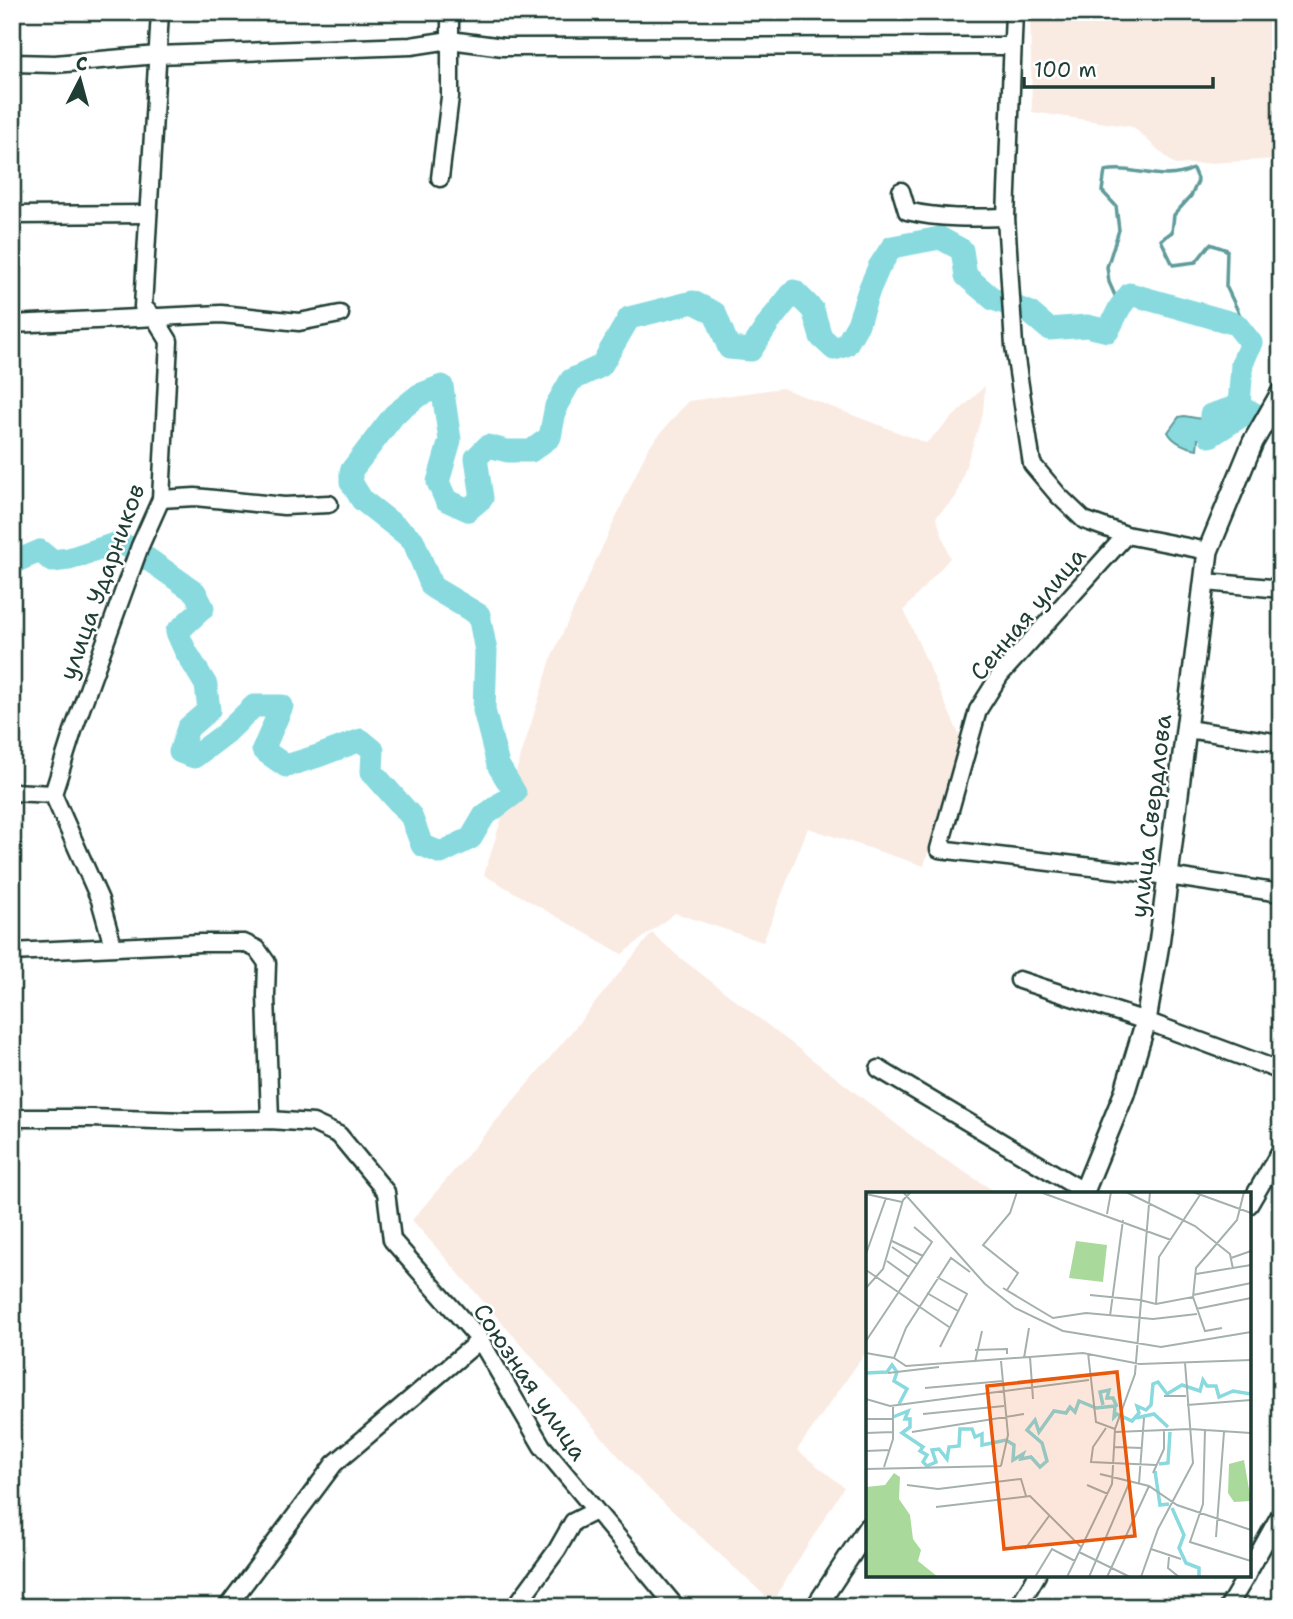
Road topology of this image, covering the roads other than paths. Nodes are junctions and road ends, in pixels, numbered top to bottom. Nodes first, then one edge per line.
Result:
1 (160, 12) edge
2 (450, 12) edge
3 (1014, 12) edge
4 (450, 40) junction
5 (1012, 46) junction
6 (157, 55) junction
7 (12, 63) edge
8 (440, 178) dead end
9 (901, 191) dead end
10 (148, 214) junction
11 (12, 215) edge
12 (1006, 217) junction
13 (341, 314) dead end
14 (155, 318) junction
15 (12, 324) edge
16 (1280, 394) edge
17 (162, 499) junction
18 (329, 504) dead end
19 (1126, 535) junction
20 (1208, 551) junction
21 (1206, 582) junction
22 (1281, 589) edge
23 (1187, 729) junction
24 (1281, 743) edge
25 (12, 792) edge
26 (53, 794) junction
27 (1168, 876) junction
28 (1281, 893) edge
29 (113, 946) junction
30 (12, 952) edge
31 (1019, 980) dead end
32 (1146, 1021) junction
33 (879, 1069) dead end
34 (1281, 1071) edge
35 (12, 1118) edge
36 (270, 1119) junction
37 (1281, 1150) edge
38 (1082, 1192) edge
39 (1084, 1192) edge
40 (1251, 1202) edge
41 (480, 1340) junction
42 (595, 1511) junction
43 (1281, 1513) edge
44 (866, 1531) edge
45 (1251, 1568) edge
46 (1036, 1577) edge
47 (1246, 1577) edge
48 (227, 1607) edge
49 (515, 1607) edge
50 (676, 1607) edge
51 (816, 1607) edge
52 (1018, 1607) edge
53 (1228, 1607) edge

1 - 6 street, улица Ударников
2 - 4 street
3 - 5 street
4 - 5 street
4 - 6 street
4 - 8 street
5 - 12 street
6 - 7 street
6 - 10 street, улица Ударников
9 - 12 street
10 - 11 street
10 - 14 street, улица Ударников
12 - 19 street
13 - 14 street
14 - 15 street
14 - 17 street, улица Ударников
16 - 20 main road, улица Свердлова
17 - 18 street
17 - 26 street, улица Ударников
19 - 20 street
19 - 27 street, Сенная улица
20 - 21 main road, улица Свердлова
21 - 22 street
21 - 23 main road, улица Свердлова
23 - 24 street
23 - 27 main road, улица Свердлова
25 - 26 street
26 - 29 street
27 - 28 street
27 - 32 main road, улица Свердлова
29 - 30 street
29 - 36 street
31 - 32 street
32 - 34 street
32 - 39 main road, улица Свердлова
33 - 38 street
35 - 36 street, Союзная улица
36 - 41 street, Союзная улица
37 - 40 street
41 - 42 street, Союзная улица
41 - 48 street
42 - 49 street
42 - 50 street, Союзная улица
43 - 45 street
44 - 51 main road
46 - 52 street
47 - 53 street

